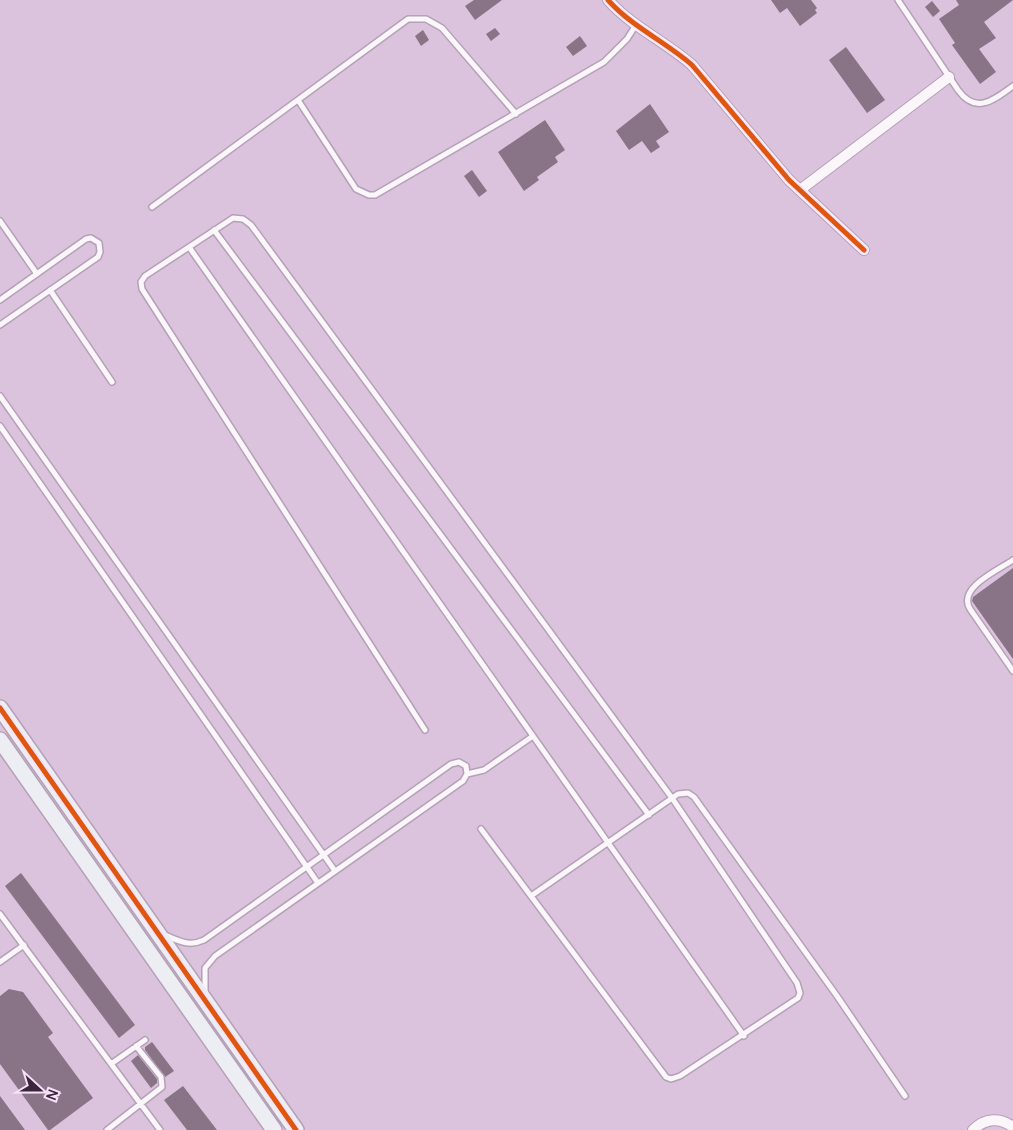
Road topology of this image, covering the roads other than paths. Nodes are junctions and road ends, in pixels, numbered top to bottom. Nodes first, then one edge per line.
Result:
1 (608, 0) edge
2 (898, 0) edge
3 (636, 25) junction
4 (949, 77) junction
5 (1013, 86) edge
6 (298, 100) junction
7 (516, 114) junction
8 (800, 190) junction
9 (152, 207) dead end
10 (0, 221) edge
11 (214, 230) junction
12 (189, 247) junction
13 (864, 250) dead end
14 (37, 274) junction
15 (50, 290) junction
16 (0, 300) edge
17 (0, 325) edge
18 (112, 382) dead end
19 (0, 396) edge
20 (0, 426) edge
21 (1013, 560) edge
22 (1013, 671) edge
23 (0, 708) edge
24 (425, 730) dead end
25 (533, 736) junction
26 (0, 740) edge
27 (467, 774) junction
28 (672, 798) junction
29 (648, 815) junction
30 (480, 829) dead end
31 (608, 843) junction
32 (323, 855) junction
33 (307, 866) junction
34 (335, 871) junction
35 (318, 883) junction
36 (531, 896) junction
37 (0, 914) edge
38 (157, 931) junction
39 (24, 945) junction
40 (0, 962) edge
41 (192, 981) junction
42 (176, 991) junction
43 (206, 1002) junction
44 (744, 1036) junction
45 (145, 1040) dead end
46 (136, 1046) junction
47 (111, 1064) junction
48 (905, 1096) dead end
49 (141, 1104) junction
50 (1013, 1127) edge
51 (107, 1130) edge
52 (160, 1130) edge
53 (274, 1130) edge
54 (296, 1130) edge
55 (973, 1130) edge

1 - 3 street
2 - 4 lane
3 - 7 lane
3 - 8 street
4 - 5 lane
4 - 8 street
6 - 7 lane
6 - 7 lane
6 - 9 lane
8 - 13 street
10 - 14 lane
11 - 12 lane
11 - 28 lane
11 - 29 lane
12 - 24 lane
12 - 25 lane
14 - 15 lane
14 - 16 lane
15 - 17 lane
15 - 18 lane
19 - 32 lane
20 - 33 lane
21 - 22 lane
23 - 38 street
25 - 27 lane
25 - 31 lane
26 - 42 street
27 - 32 lane
27 - 34 lane
28 - 29 lane
28 - 44 lane
28 - 48 lane
29 - 31 lane
30 - 36 lane
31 - 36 lane
31 - 44 lane
32 - 33 lane
32 - 34 lane
33 - 35 lane
33 - 38 lane
34 - 35 lane
35 - 43 lane
36 - 44 lane
37 - 39 lane
38 - 41 street
39 - 40 lane
39 - 47 lane
41 - 42 street
41 - 43 street
42 - 53 street
43 - 54 street
45 - 46 lane
46 - 47 lane
46 - 49 lane
47 - 49 lane
49 - 51 lane
49 - 52 lane
50 - 55 street

